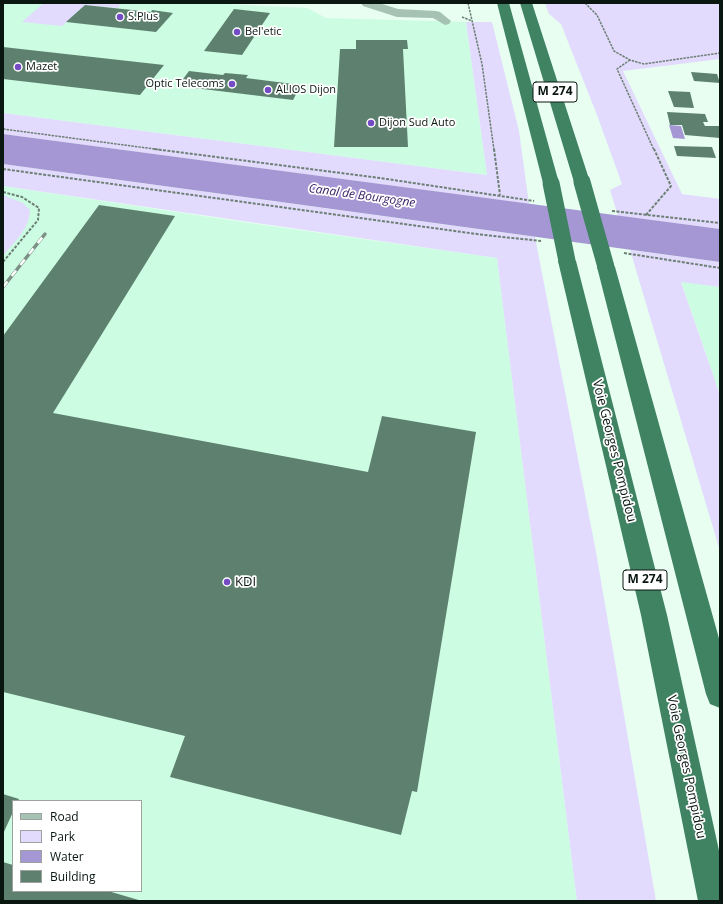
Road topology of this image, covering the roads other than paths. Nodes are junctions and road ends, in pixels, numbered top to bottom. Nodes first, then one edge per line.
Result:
1 (367, 3) edge
2 (503, 3) edge
3 (526, 3) edge
4 (445, 21) dead end
5 (720, 694) edge
6 (714, 901) edge

1 - 4 street
2 - 6 highway, Voie Georges Pompidou / M 274, bridge
3 - 5 highway, M 274, bridge

